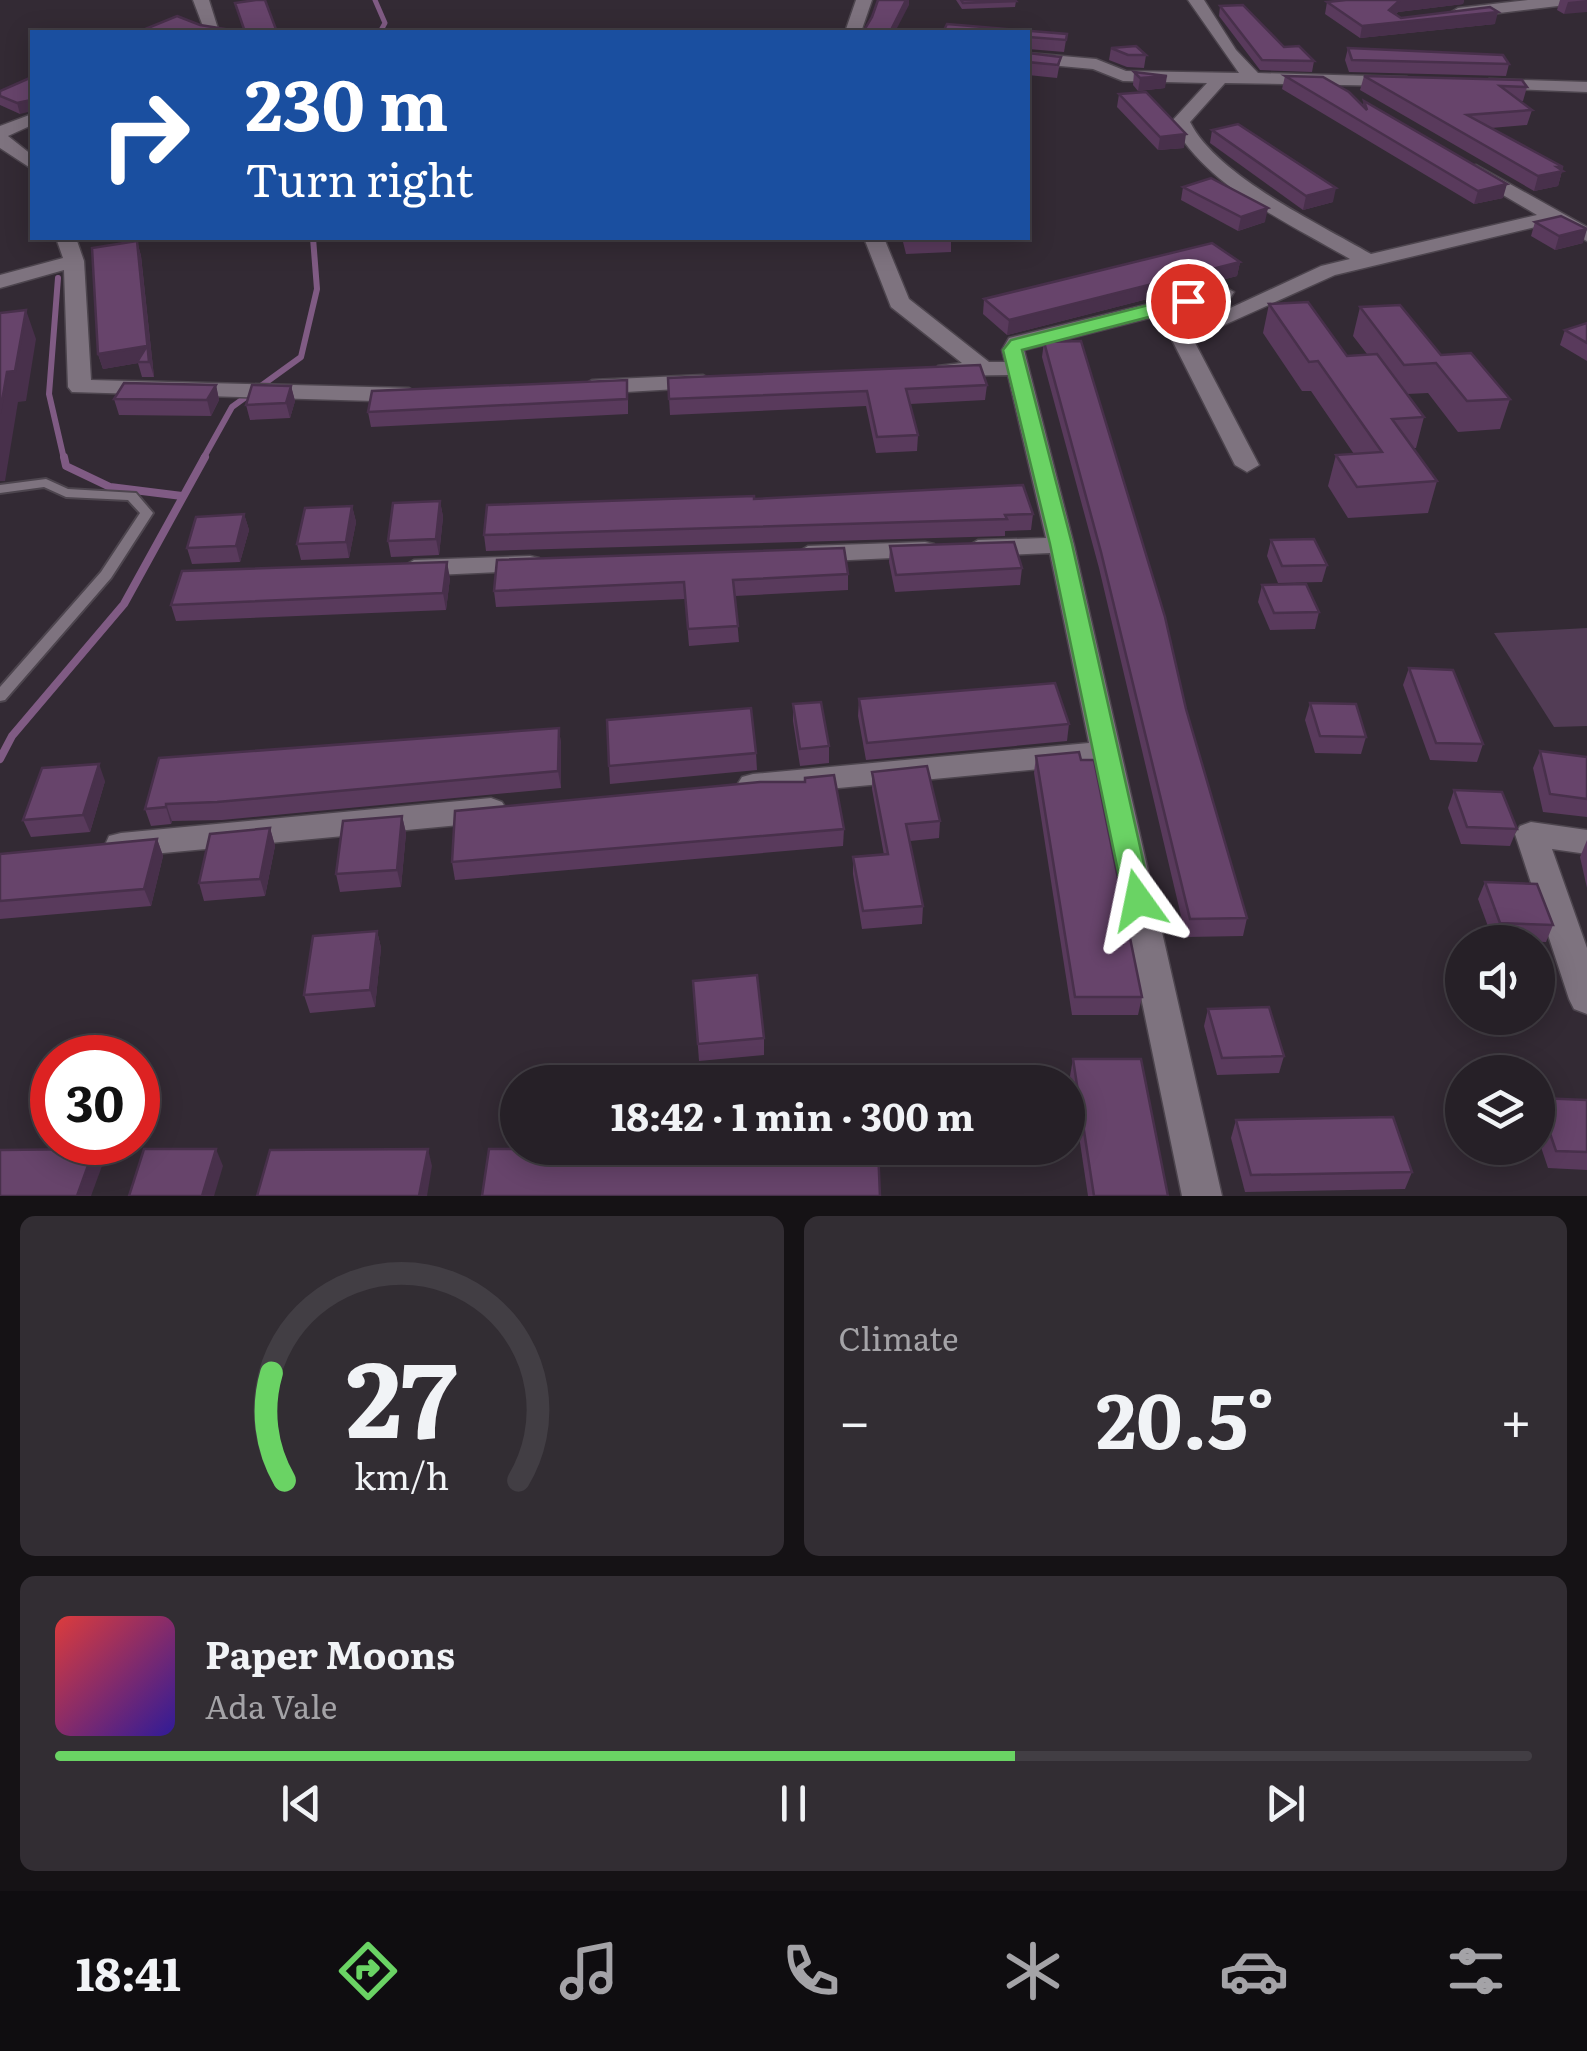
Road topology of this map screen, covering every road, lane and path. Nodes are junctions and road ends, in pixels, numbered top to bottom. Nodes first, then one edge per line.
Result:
1 (201, 0) edge
2 (864, 0) edge
3 (1196, 0) edge
4 (1566, 0) edge
5 (1435, 16) edge
6 (213, 30) edge
7 (854, 30) edge
8 (1030, 58) edge
9 (1221, 76) junction
10 (1251, 76) junction
11 (1320, 78) junction
12 (1416, 82) edge
13 (1473, 84) edge
14 (1587, 88) edge
15 (1354, 98) edge
16 (30, 121) edge
17 (0, 136) edge
18 (1453, 158) edge
19 (30, 161) edge
20 (1552, 217) junction
21 (1587, 235) edge
22 (67, 240) edge
23 (875, 240) edge
24 (74, 260) junction
25 (1370, 261) junction
26 (0, 282) edge
27 (1222, 292) dead end
28 (1020, 368) junction
29 (984, 370) junction
30 (925, 372) edge
31 (728, 381) edge
32 (570, 388) edge
33 (432, 394) edge
34 (1248, 465) dead end
35 (0, 489) edge
36 (1061, 544) junction
37 (782, 555) edge
38 (562, 562) edge
39 (382, 569) edge
40 (0, 696) edge
41 (1106, 752) junction
42 (731, 788) edge
43 (514, 808) edge
44 (1587, 842) edge
45 (99, 847) edge
46 (1587, 999) edge
47 (1202, 1196) edge

1 - 6 street
2 - 7 street
3 - 10 street
4 - 5 street
8 - 9 street
9 - 10 street
9 - 25 street
10 - 11 street
11 - 12 street
11 - 15 street
13 - 14 street
16 - 17 street
17 - 19 street
18 - 20 street
20 - 21 street
20 - 25 street
22 - 24 street
23 - 29 street
24 - 26 street
24 - 33 street
25 - 34 street
27 - 28 street
28 - 29 street
28 - 36 street
29 - 30 street
31 - 32 street
35 - 40 lane
36 - 37 street
36 - 41 street
38 - 39 street
41 - 42 street
41 - 47 street
43 - 45 street
44 - 46 street

